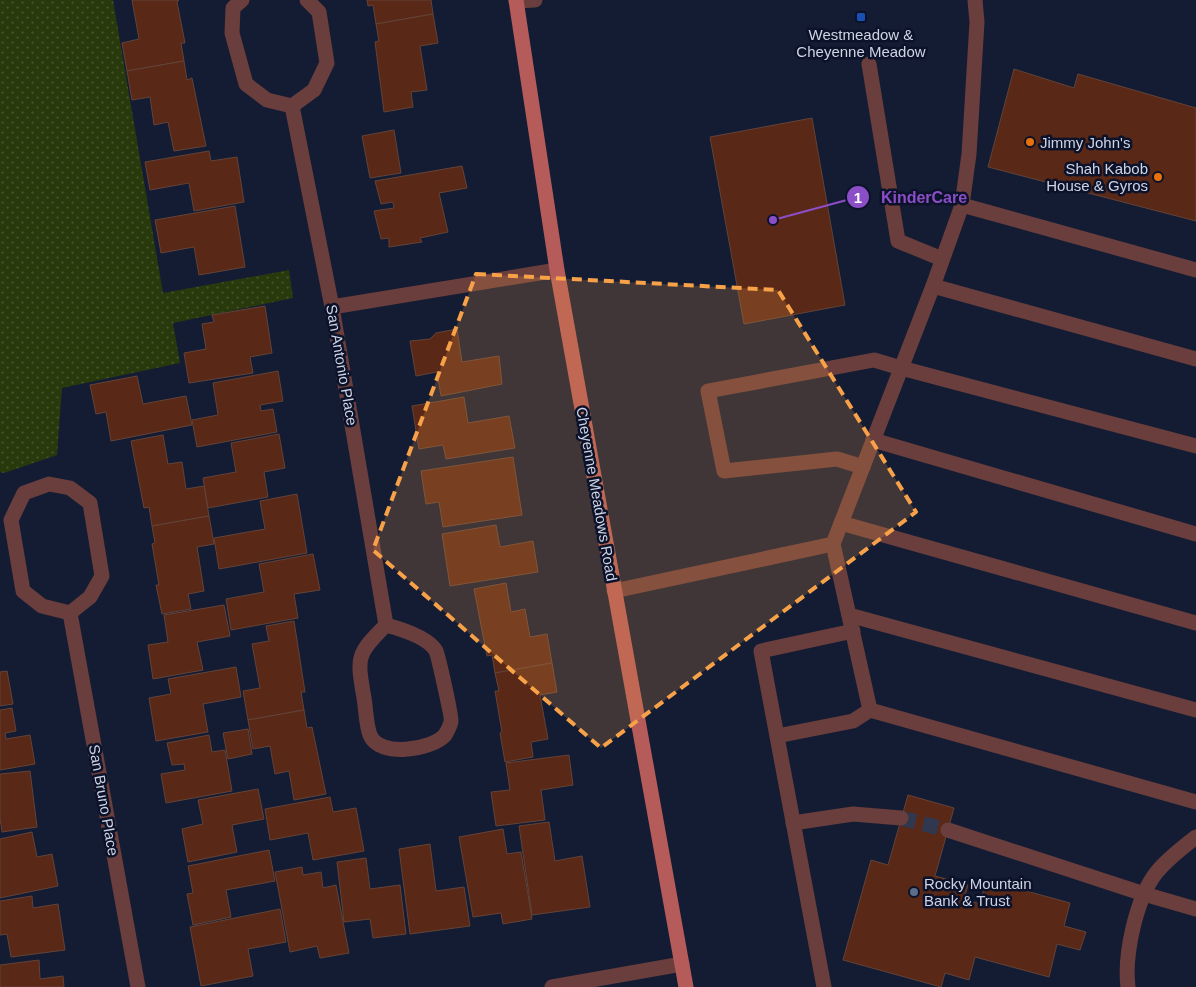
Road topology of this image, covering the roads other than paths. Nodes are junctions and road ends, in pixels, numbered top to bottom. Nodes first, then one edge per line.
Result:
1 (242, 0) edge
2 (307, 0) edge
3 (535, 0) edge
4 (975, 0) edge
5 (516, 1) edge
6 (869, 64) dead end
7 (292, 106) junction
8 (962, 205) junction
9 (942, 259) junction
10 (557, 270) junction
11 (1196, 270) edge
12 (932, 286) junction
13 (332, 307) junction
14 (1196, 359) edge
15 (901, 368) junction
16 (873, 440) junction
17 (1196, 446) edge
18 (863, 467) junction
19 (841, 523) junction
20 (1196, 534) edge
21 (833, 544) junction
22 (614, 591) junction
23 (70, 613) junction
24 (849, 615) junction
25 (1196, 623) edge
26 (386, 625) junction
27 (853, 632) junction
28 (870, 710) junction
29 (1196, 710) edge
30 (776, 736) junction
31 (1196, 802) edge
32 (902, 818) tunnel mouth
33 (793, 824) junction
34 (948, 830) tunnel mouth
35 (1196, 837) edge
36 (1144, 894) junction
37 (1196, 909) edge
38 (682, 964) junction
39 (138, 987) edge
40 (552, 987) edge
41 (686, 987) edge
42 (824, 987) edge
43 (1128, 987) edge

1 - 7 street
2 - 7 street
3 - 5 street
4 - 8 street
5 - 10 main road, Cheyenne Meadows Road
6 - 9 street
7 - 13 street, San Antonio Place
8 - 9 street
8 - 11 street
9 - 12 street
10 - 13 street
10 - 22 main road, Cheyenne Meadows Road
12 - 14 street
12 - 15 street
13 - 26 street, San Antonio Place
15 - 16 street
15 - 17 street
15 - 18 street
16 - 18 street
16 - 20 street
18 - 19 street
19 - 21 street
19 - 25 street
21 - 22 street
21 - 24 street
22 - 38 main road, Cheyenne Meadows Road
23 - 23 street
23 - 39 street, San Bruno Place
24 - 27 street
24 - 29 street
26 - 26 street
27 - 28 street
27 - 30 street
28 - 30 street
28 - 31 street
30 - 33 street
32 - 33 street
33 - 42 street
34 - 36 street
35 - 36 street
36 - 37 street
36 - 43 street
38 - 40 street
38 - 41 main road, Cheyenne Meadows Road

